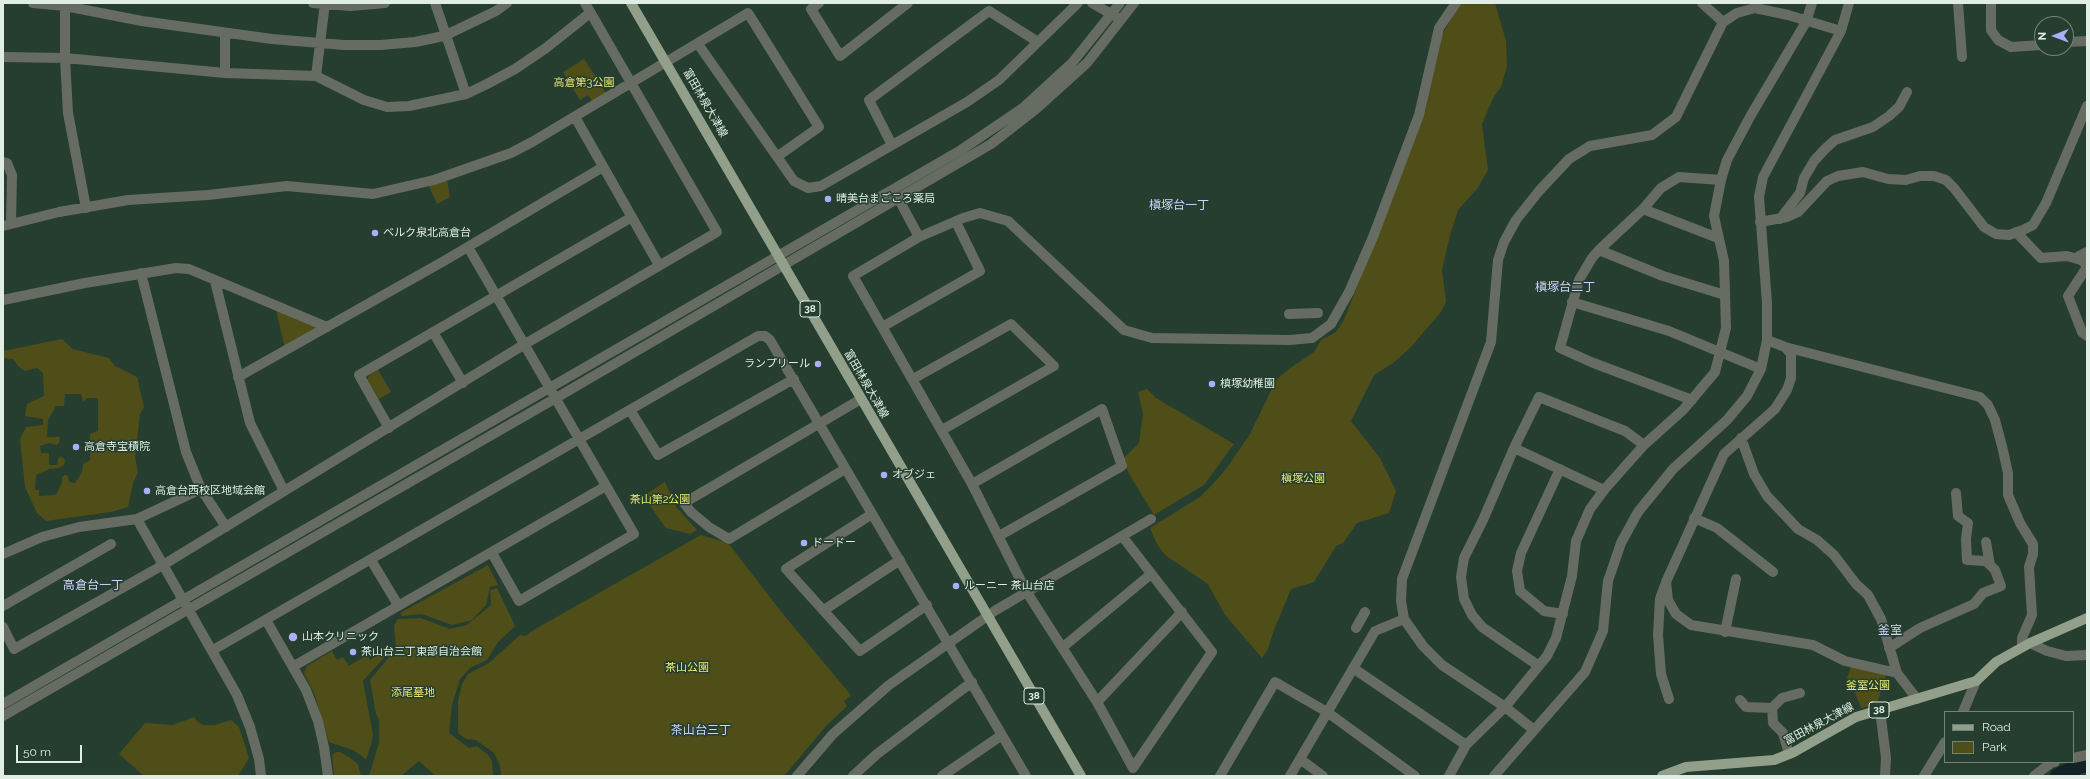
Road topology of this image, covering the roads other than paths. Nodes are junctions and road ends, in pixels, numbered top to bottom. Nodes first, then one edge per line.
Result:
1 (33, 3) edge
2 (313, 3) edge
3 (385, 3) edge
4 (435, 3) edge
5 (507, 3) edge
6 (584, 3) edge
7 (631, 3) edge
8 (819, 3) edge
9 (908, 3) edge
10 (1078, 3) edge
11 (1092, 3) edge
12 (1120, 3) edge
13 (1134, 3) edge
14 (1456, 3) edge
15 (1702, 3) edge
16 (1812, 3) edge
17 (1849, 3) edge
18 (1958, 3) edge
19 (1991, 3) edge
20 (65, 4) edge
21 (325, 4) edge
22 (590, 13) junction
23 (1112, 15) junction
24 (1121, 21) junction
25 (1723, 22) junction
26 (1806, 22) junction
27 (1841, 31) junction
28 (225, 33) junction
29 (444, 36) junction
30 (2087, 41) edge
31 (1038, 42) junction
32 (2074, 42) edge
33 (321, 43) junction
34 (698, 44) junction
35 (2034, 46) edge
36 (3, 57) edge
37 (1962, 57) dead end
38 (65, 58) junction
39 (667, 62) junction
40 (225, 72) junction
41 (316, 76) junction
42 (631, 83) junction
43 (1907, 92) dead end
44 (466, 94) junction
45 (2087, 106) edge
46 (575, 117) junction
47 (892, 145) junction
48 (778, 156) junction
49 (3, 162) edge
50 (603, 167) junction
51 (1721, 180) junction
52 (898, 198) junction
53 (86, 208) junction
54 (1643, 209) junction
55 (632, 217) junction
56 (1780, 219) junction
57 (956, 222) junction
58 (1760, 222) junction
59 (7, 225) edge
60 (2016, 232) junction
61 (919, 237) junction
62 (1718, 238) junction
63 (468, 247) junction
64 (1599, 250) junction
65 (2087, 252) edge
66 (2076, 258) junction
67 (781, 260) junction
68 (659, 265) junction
69 (2087, 266) edge
70 (141, 273) junction
71 (215, 281) junction
72 (1726, 295) junction
73 (497, 296) junction
74 (3, 300) edge
75 (1572, 302) junction
76 (1318, 313) dead end
77 (1289, 314) dead end
78 (327, 327) junction
79 (882, 327) junction
80 (433, 332) junction
81 (2087, 336) edge
82 (1767, 340) junction
83 (526, 344) junction
84 (1785, 347) junction
85 (1720, 353) junction
86 (1761, 369) junction
87 (238, 377) junction
88 (794, 379) junction
89 (913, 379) junction
90 (463, 383) junction
91 (551, 388) junction
92 (556, 398) junction
93 (861, 399) junction
94 (1692, 400) junction
95 (630, 410) junction
96 (820, 424) junction
97 (389, 428) junction
98 (942, 430) junction
99 (579, 438) junction
100 (1741, 438) junction
101 (1644, 445) junction
102 (1514, 448) junction
103 (845, 469) junction
104 (1560, 469) junction
105 (972, 484) junction
106 (606, 486) junction
107 (201, 489) junction
108 (1604, 490) junction
109 (284, 491) junction
110 (1956, 493) dead end
111 (872, 514) junction
112 (1694, 518) junction
113 (137, 519) junction
114 (1151, 519) dead end
115 (226, 527) junction
116 (999, 536) junction
117 (1122, 536) junction
118 (1986, 542) dead end
119 (112, 544) dead end
120 (492, 553) junction
121 (3, 554) edge
122 (371, 560) junction
123 (900, 560) junction
124 (163, 565) junction
125 (1990, 565) junction
126 (1773, 572) dead end
127 (1151, 574) junction
128 (1736, 579) dead end
129 (1666, 582) junction
130 (1026, 591) junction
131 (184, 599) junction
132 (398, 605) junction
133 (927, 605) junction
134 (3, 606) edge
135 (190, 610) junction
136 (824, 610) junction
137 (1182, 612) junction
138 (1365, 612) dead end
139 (1563, 614) junction
140 (987, 616) junction
141 (2087, 618) edge
142 (1404, 619) junction
143 (266, 620) junction
144 (3, 627) edge
145 (1356, 628) dead end
146 (1725, 632) junction
147 (949, 642) junction
148 (2026, 645) junction
149 (1063, 647) junction
150 (1889, 648) junction
151 (213, 650) junction
152 (2087, 655) edge
153 (294, 666) junction
154 (1539, 666) junction
155 (1353, 668) junction
156 (1897, 673) junction
157 (1976, 681) junction
158 (972, 682) junction
159 (1800, 693) dead end
160 (1669, 699) dead end
161 (1916, 699) junction
162 (1740, 700) dead end
163 (1097, 702) junction
164 (3, 704) edge
165 (1505, 707) junction
166 (1772, 708) junction
167 (1880, 710) junction
168 (1963, 711) edge
169 (1327, 712) junction
170 (3, 716) edge
171 (1534, 730) junction
172 (1002, 735) junction
173 (1944, 744) edge
174 (1466, 745) junction
175 (1789, 754) junction
176 (2087, 755) edge
177 (2074, 758) edge
178 (1300, 759) junction
179 (2051, 763) edge
180 (261, 776) edge
181 (328, 776) edge
182 (797, 776) edge
183 (853, 776) edge
184 (942, 776) edge
185 (1026, 776) edge
186 (1081, 776) edge
187 (1220, 776) edge
188 (1290, 776) edge
189 (1323, 776) edge
190 (1415, 776) edge
191 (1449, 776) edge
192 (1494, 776) edge
193 (1662, 776) edge
194 (1885, 776) edge
195 (1924, 776) edge
196 (2034, 776) edge

1 - 20 street
2 - 21 street
3 - 21 street
4 - 29 street
5 - 29 street
6 - 22 street
7 - 39 main road, 富田林泉大津線 / 38
8 - 9 street
10 - 31 street
11 - 23 street
12 - 23 street
13 - 24 street
14 - 57 street
15 - 25 street
16 - 26 street
17 - 27 street
18 - 37 street
19 - 35 street
20 - 28 street
20 - 38 street
21 - 33 street
22 - 42 street
22 - 44 street
23 - 24 street
23 - 67 street
24 - 52 street
25 - 26 street
25 - 142 street
26 - 27 street
26 - 51 street
27 - 58 street
28 - 33 street
28 - 40 street
29 - 33 street
29 - 44 street
30 - 32 street
31 - 47 street
31 - 47 street
33 - 41 street
34 - 39 street
34 - 48 street
34 - 48 street
36 - 38 street
38 - 40 street
38 - 53 street
39 - 42 street
39 - 67 main road, 富田林泉大津線 / 38
40 - 41 street
41 - 44 street
42 - 46 street
42 - 68 street
43 - 56 street
45 - 60 street
46 - 50 street
46 - 53 street
47 - 48 street
49 - 59 street
50 - 55 street
50 - 63 street
51 - 54 street
51 - 62 street
52 - 61 street
52 - 67 street
53 - 59 street
54 - 62 street
54 - 64 street
55 - 68 street
55 - 73 street
56 - 58 street
56 - 60 street
57 - 61 street
57 - 79 street
58 - 82 street
60 - 66 street
61 - 79 street
62 - 72 street
63 - 73 street
63 - 78 street
64 - 72 street
64 - 75 street
65 - 66 street
66 - 69 street
67 - 91 street
67 - 92 street
67 - 93 main road, 富田林泉大津線 / 38
68 - 83 street
69 - 81 street
70 - 71 street
70 - 74 street
70 - 107 street
71 - 78 street
71 - 87 street
72 - 85 street
73 - 80 street
73 - 83 street
75 - 85 street
75 - 94 street
76 - 77 street
78 - 87 street
79 - 89 street
80 - 90 street
80 - 97 street
82 - 84 street
82 - 86 street
83 - 90 street
83 - 91 street
84 - 100 street
84 - 148 street
85 - 86 street
85 - 94 street
86 - 171 street
87 - 109 street
88 - 95 street
88 - 95 street
88 - 96 street
89 - 98 street
89 - 98 street
90 - 97 street
91 - 92 street
91 - 131 street
92 - 99 street
92 - 135 street
93 - 96 street
93 - 140 main road, 富田林泉大津線 / 38
94 - 101 street
95 - 99 street
96 - 103 street
96 - 103 street
97 - 109 street
98 - 105 street
99 - 106 street
99 - 122 street
100 - 112 street
100 - 150 street
101 - 102 street
101 - 108 street
102 - 104 street
102 - 154 street
103 - 111 street
104 - 108 street
104 - 139 street
105 - 116 street
105 - 116 street
106 - 120 street
106 - 120 street
107 - 113 street
107 - 115 street
108 - 139 street
109 - 115 street
110 - 125 street
111 - 123 street
111 - 136 street
112 - 126 street
112 - 129 street
113 - 121 street
113 - 124 street
114 - 117 street
115 - 124 street
116 - 130 street
117 - 127 street
117 - 130 street
118 - 125 street
119 - 134 street
120 - 132 street
122 - 132 street
122 - 143 street
123 - 133 street
123 - 136 street
124 - 131 street
124 - 144 street
125 - 150 street
127 - 137 street
127 - 149 street
128 - 146 street
129 - 146 street
129 - 160 street
130 - 140 street
130 - 149 street
131 - 135 street
131 - 164 street
132 - 153 street
133 - 136 street
133 - 147 street
135 - 151 street
135 - 170 street
137 - 163 street
137 - 163 street
138 - 145 street
139 - 154 street
140 - 147 street
140 - 186 main road, 富田林泉大津線 / 38
141 - 148 main road, 富田林泉大津線 / 38
142 - 155 street
142 - 165 street
143 - 151 street
143 - 153 street
146 - 156 street
147 - 158 street
147 - 182 street
148 - 152 street
148 - 157 main road, 富田林泉大津線 / 38
149 - 163 street
150 - 156 street
151 - 180 street
153 - 181 street
154 - 165 street
155 - 169 street
155 - 174 street
156 - 161 street
157 - 161 main road, 富田林泉大津線 / 38
157 - 168 street
158 - 172 street
158 - 183 street
159 - 166 street
161 - 167 main road, 富田林泉大津線 / 38
162 - 166 street
165 - 171 street
165 - 174 street
166 - 175 street
167 - 175 main road, 富田林泉大津線 / 38
167 - 194 street
169 - 178 street
169 - 187 street
169 - 190 street
171 - 192 street
172 - 184 street
172 - 185 street
173 - 195 street
174 - 191 street
175 - 193 main road, 富田林泉大津線 / 38
176 - 177 street
178 - 188 street
178 - 189 street
179 - 196 street

